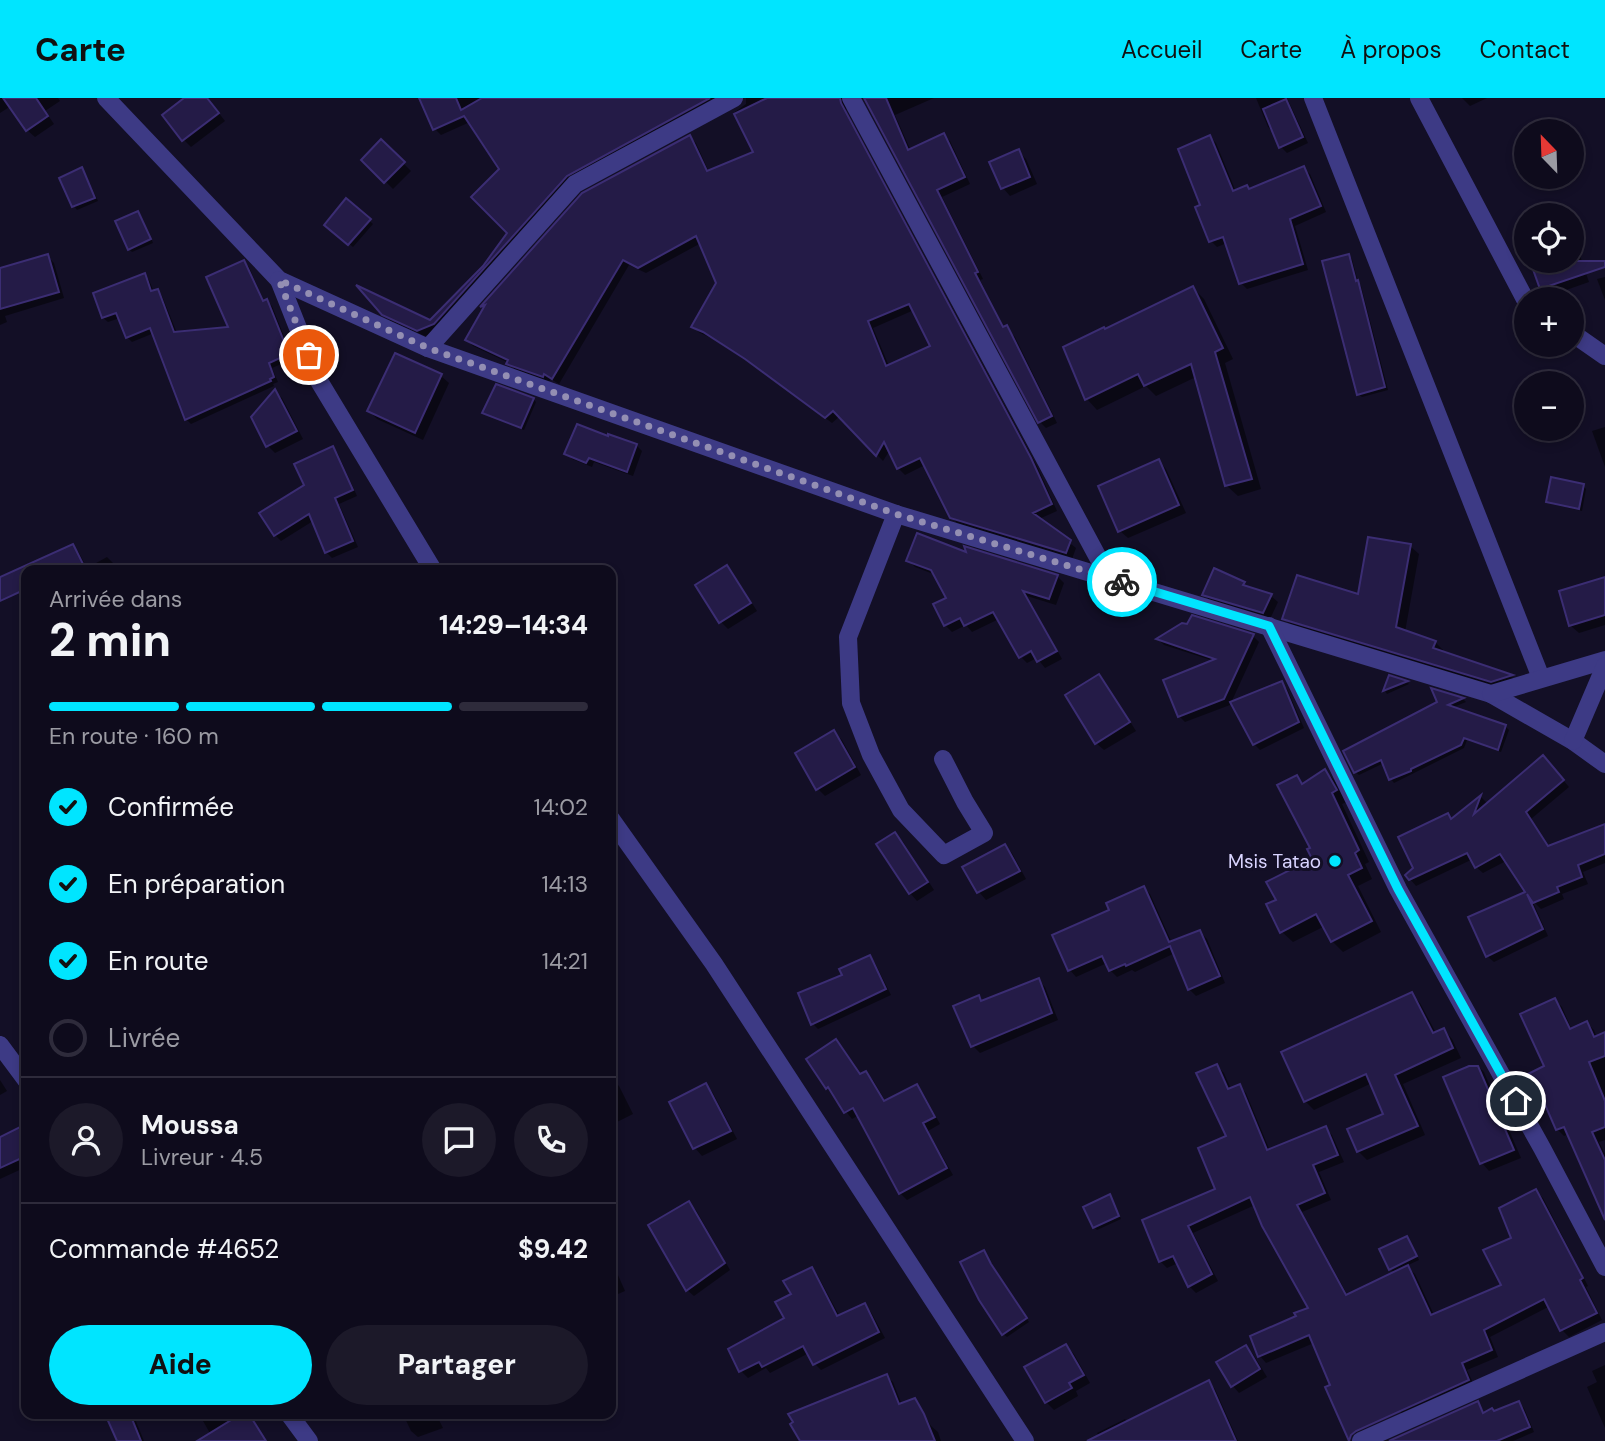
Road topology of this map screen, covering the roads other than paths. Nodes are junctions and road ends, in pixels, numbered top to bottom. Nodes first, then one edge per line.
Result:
1 (106, 98) edge
2 (734, 98) edge
3 (851, 98) edge
4 (1313, 98) edge
5 (1419, 98) edge
6 (279, 280) junction
7 (1518, 287) edge
8 (1584, 341) edge
9 (428, 348) junction
10 (1605, 356) edge
11 (896, 514) junction
12 (430, 565) edge
13 (1109, 578) junction
14 (1269, 626) junction
15 (1605, 660) edge
16 (1605, 666) edge
17 (1541, 678) junction
18 (1491, 694) junction
19 (1573, 741) junction
20 (943, 759) dead end
21 (1605, 764) edge
22 (616, 826) edge
23 (0, 1045) edge
24 (21, 1073) edge
25 (1605, 1268) edge
26 (1605, 1332) edge
27 (293, 1419) edge
28 (309, 1441) edge
29 (1025, 1441) edge
30 (1362, 1441) edge

1 - 6 street
2 - 9 street
3 - 13 street
4 - 17 street
5 - 7 street
6 - 9 street
6 - 12 street
8 - 10 street
9 - 11 street
11 - 13 street
11 - 20 street
13 - 14 street
14 - 18 street
14 - 25 street
15 - 17 street
16 - 19 street
17 - 18 street
18 - 19 street
19 - 21 street
22 - 29 street
23 - 24 street
26 - 30 street
27 - 28 street

